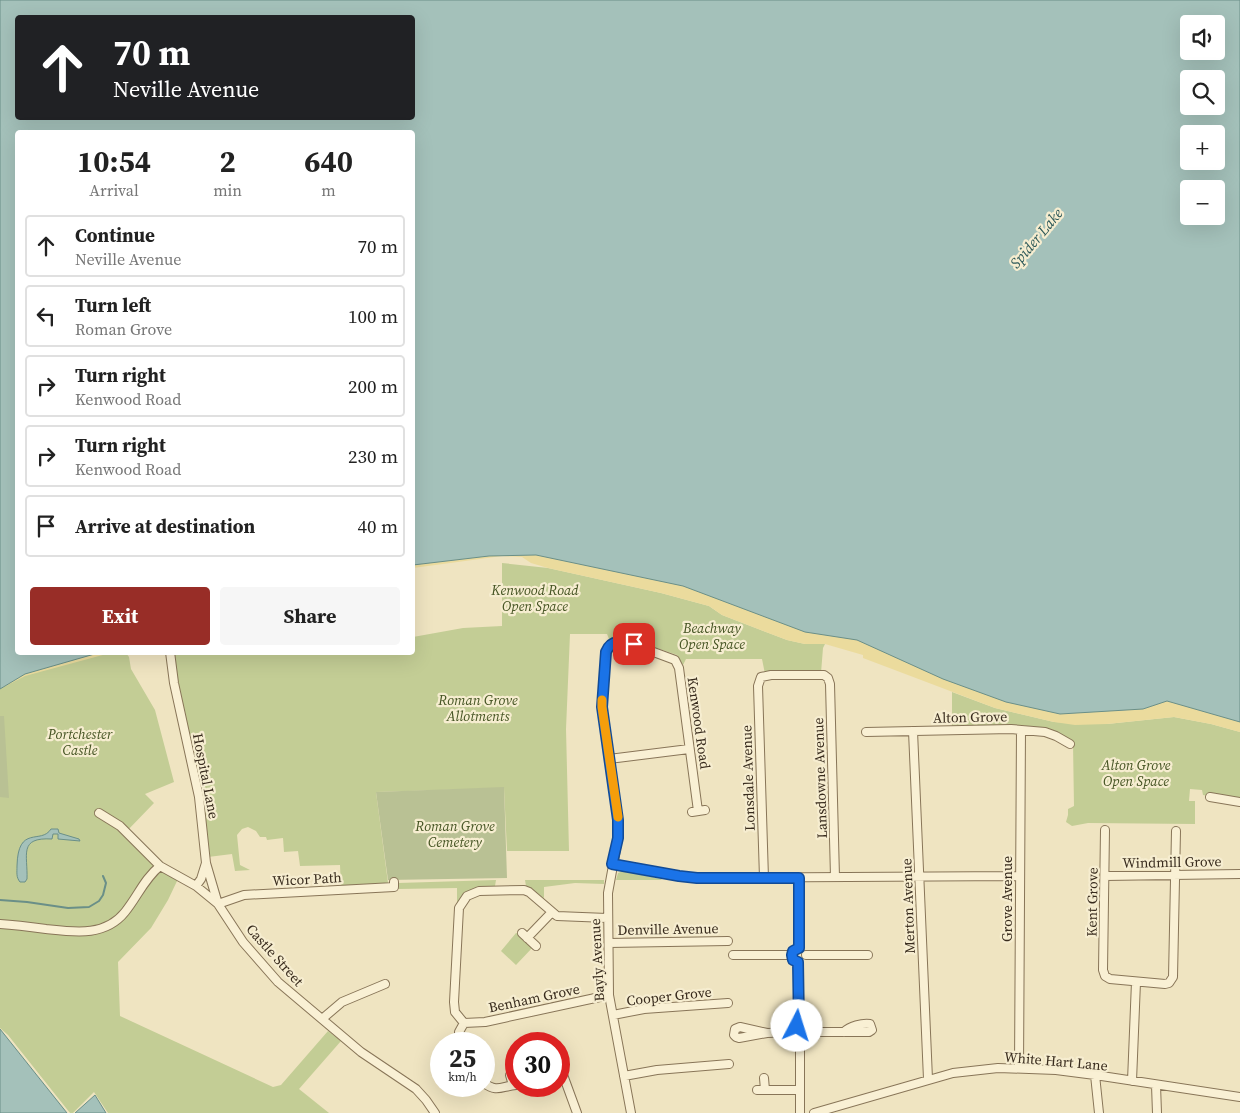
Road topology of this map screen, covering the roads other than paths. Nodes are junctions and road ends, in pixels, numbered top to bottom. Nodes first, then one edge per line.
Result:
1 (170, 655) edge
2 (761, 677) joint
3 (1021, 730) junction
4 (912, 731) junction
5 (866, 732) dead end
6 (1070, 744) dead end
7 (689, 749) junction
8 (609, 759) junction
9 (1210, 797) dead end
10 (1240, 802) edge
11 (698, 811) dead end
12 (99, 813) dead end
13 (1105, 830) dead end
14 (1176, 831) dead end
15 (206, 863) junction
16 (612, 864) junction
17 (160, 866) junction
18 (1240, 874) edge
19 (1174, 875) junction
20 (1020, 876) junction
21 (1105, 876) junction
22 (835, 877) junction
23 (919, 877) junction
24 (764, 878) junction
25 (799, 878) junction
26 (394, 882) dead end
27 (196, 886) junction
28 (218, 904) junction
29 (552, 912) junction
30 (607, 918) junction
31 (0, 924) edge
32 (728, 941) dead end
33 (609, 943) junction
34 (536, 946) dead end
35 (799, 948) junction
36 (733, 955) dead end
37 (792, 955) junction
38 (806, 955) junction
39 (868, 955) dead end
40 (798, 962) junction
41 (1136, 982) junction
42 (384, 984) dead end
43 (609, 995) junction
44 (728, 1003) dead end
45 (613, 1015) junction
46 (322, 1019) junction
47 (464, 1023) junction
48 (799, 1025) junction
49 (459, 1032) edge
50 (767, 1032) dead end
51 (792, 1032) junction
52 (807, 1032) junction
53 (844, 1032) dead end
54 (800, 1040) junction
55 (729, 1064) dead end
56 (1019, 1068) junction
57 (1096, 1075) junction
58 (624, 1076) junction
59 (764, 1078) dead end
60 (928, 1079) junction
61 (1132, 1081) junction
62 (1156, 1084) junction
63 (800, 1090) junction
64 (1240, 1090) edge
65 (570, 1094) edge
66 (1240, 1097) edge
67 (435, 1113) edge
68 (577, 1113) edge
69 (631, 1113) edge
70 (800, 1113) edge
71 (814, 1113) edge
72 (1098, 1113) edge
73 (1157, 1113) edge

1 - 15 street, Hospital Lane
2 - 22 street, Lansdowne Avenue
2 - 24 street, Lonsdale Avenue
3 - 4 street, Alton Grove
3 - 6 street, Alton Grove
3 - 20 street, Grove Avenue
4 - 5 street, Alton Grove
4 - 23 street, Merton Avenue
7 - 8 street
7 - 8 street, Kenwood Road
7 - 11 street, Kenwood Road
8 - 16 street, Kenwood Road
9 - 10 street
12 - 17 street, Castle Street
13 - 21 street, Kent Grove
14 - 19 street
15 - 27 street
15 - 28 street, Hospital Lane
16 - 24 street
16 - 30 street, Bayly Avenue
17 - 27 street, Castle Street
17 - 31 street
18 - 19 street, Windmill Grove
19 - 21 street, Windmill Grove
19 - 41 street
20 - 23 street
20 - 56 street, Grove Avenue
21 - 41 street, Kent Grove
22 - 23 street
22 - 25 street
23 - 60 street, Merton Avenue
24 - 25 street
25 - 35 street
26 - 28 street, Wicor Path
27 - 28 street, Castle Street
28 - 46 street, Castle Street
29 - 30 street
29 - 34 street
29 - 47 street
30 - 33 street, Bayly Avenue
32 - 33 street, Denville Avenue
33 - 43 street, Bayly Avenue
35 - 37 street
35 - 38 street
36 - 37 street
37 - 40 street
38 - 39 street
38 - 40 street
40 - 48 street
41 - 61 street
42 - 46 street
43 - 45 street, Bayly Avenue
43 - 47 street, Benham Grove
44 - 45 street, Cooper Grove
45 - 58 street, Bayly Avenue
46 - 67 street, Castle Street
47 - 49 street
48 - 51 street
48 - 52 street
50 - 51 street
51 - 54 street
52 - 53 street
52 - 54 street
54 - 63 street
55 - 58 street
56 - 57 street, White Hart Lane
56 - 60 street, White Hart Lane
57 - 61 street, White Hart Lane
57 - 72 street
58 - 69 street, Bayly Avenue
59 - 63 street
60 - 71 street, White Hart Lane
61 - 62 street, White Hart Lane
62 - 66 street, White Hart Lane
62 - 73 street
63 - 70 street
64 - 66 street
65 - 68 street

